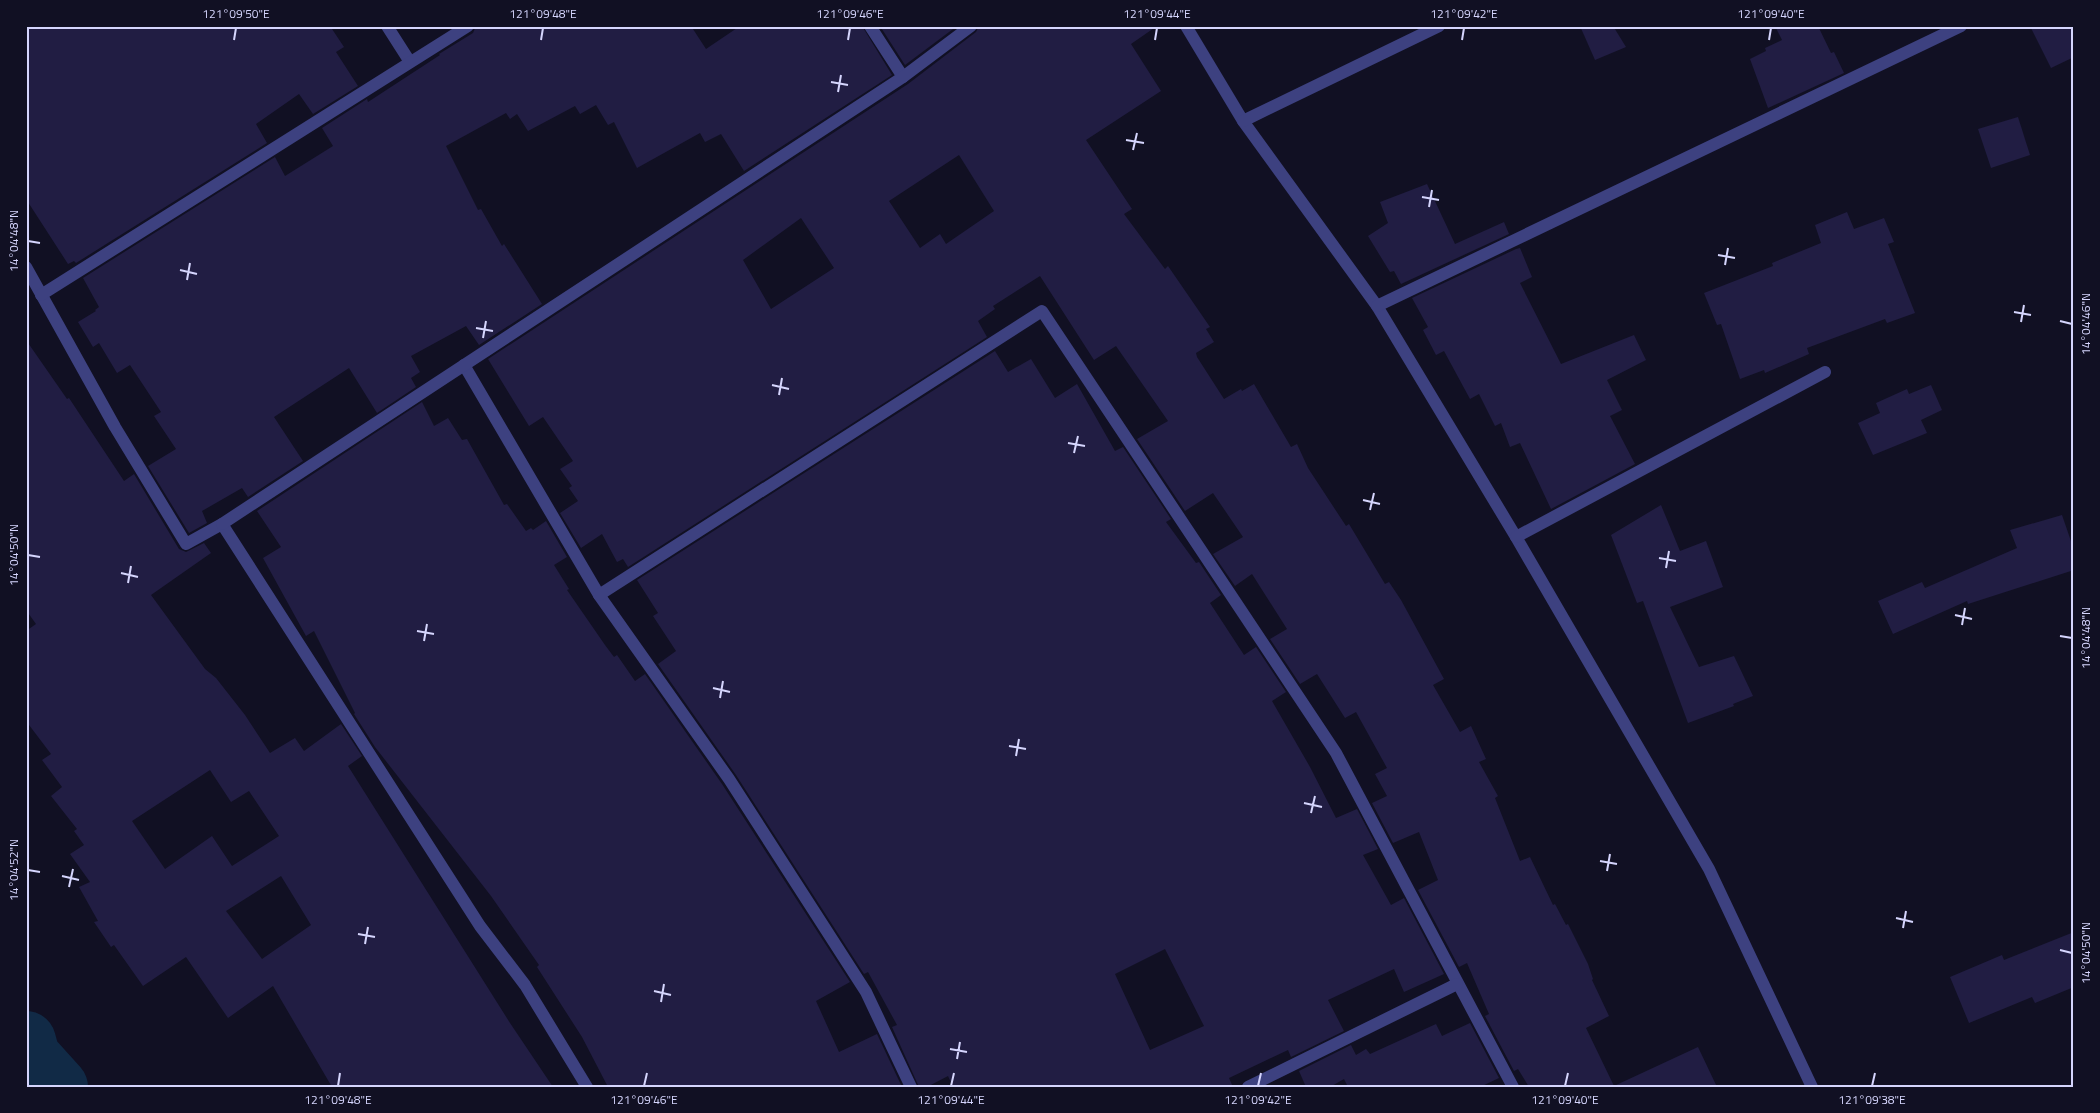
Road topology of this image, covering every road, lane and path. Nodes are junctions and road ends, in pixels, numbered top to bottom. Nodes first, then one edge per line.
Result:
1 (387, 26) edge
2 (468, 26) edge
3 (870, 26) edge
4 (971, 26) edge
5 (1186, 26) edge
6 (1439, 26) edge
7 (1961, 26) edge
8 (410, 62) junction
9 (903, 77) junction
10 (1243, 121) junction
11 (26, 267) edge
12 (41, 295) junction
13 (1377, 306) junction
14 (464, 365) junction
15 (1825, 372) dead end
16 (222, 524) junction
17 (1516, 537) junction
18 (599, 595) junction
19 (1457, 984) junction
20 (587, 1087) edge
21 (911, 1087) edge
22 (1248, 1087) edge
23 (1514, 1087) edge
24 (1812, 1087) edge

1 - 8 street
2 - 8 street
3 - 9 street
4 - 9 street
5 - 10 street
6 - 10 street
7 - 13 street
8 - 12 street
9 - 14 street
10 - 13 street
11 - 12 street
12 - 16 street
13 - 17 street
14 - 16 street
14 - 18 street
15 - 17 street
16 - 20 street
17 - 24 street
18 - 19 street
18 - 21 street
19 - 22 street
19 - 23 street

